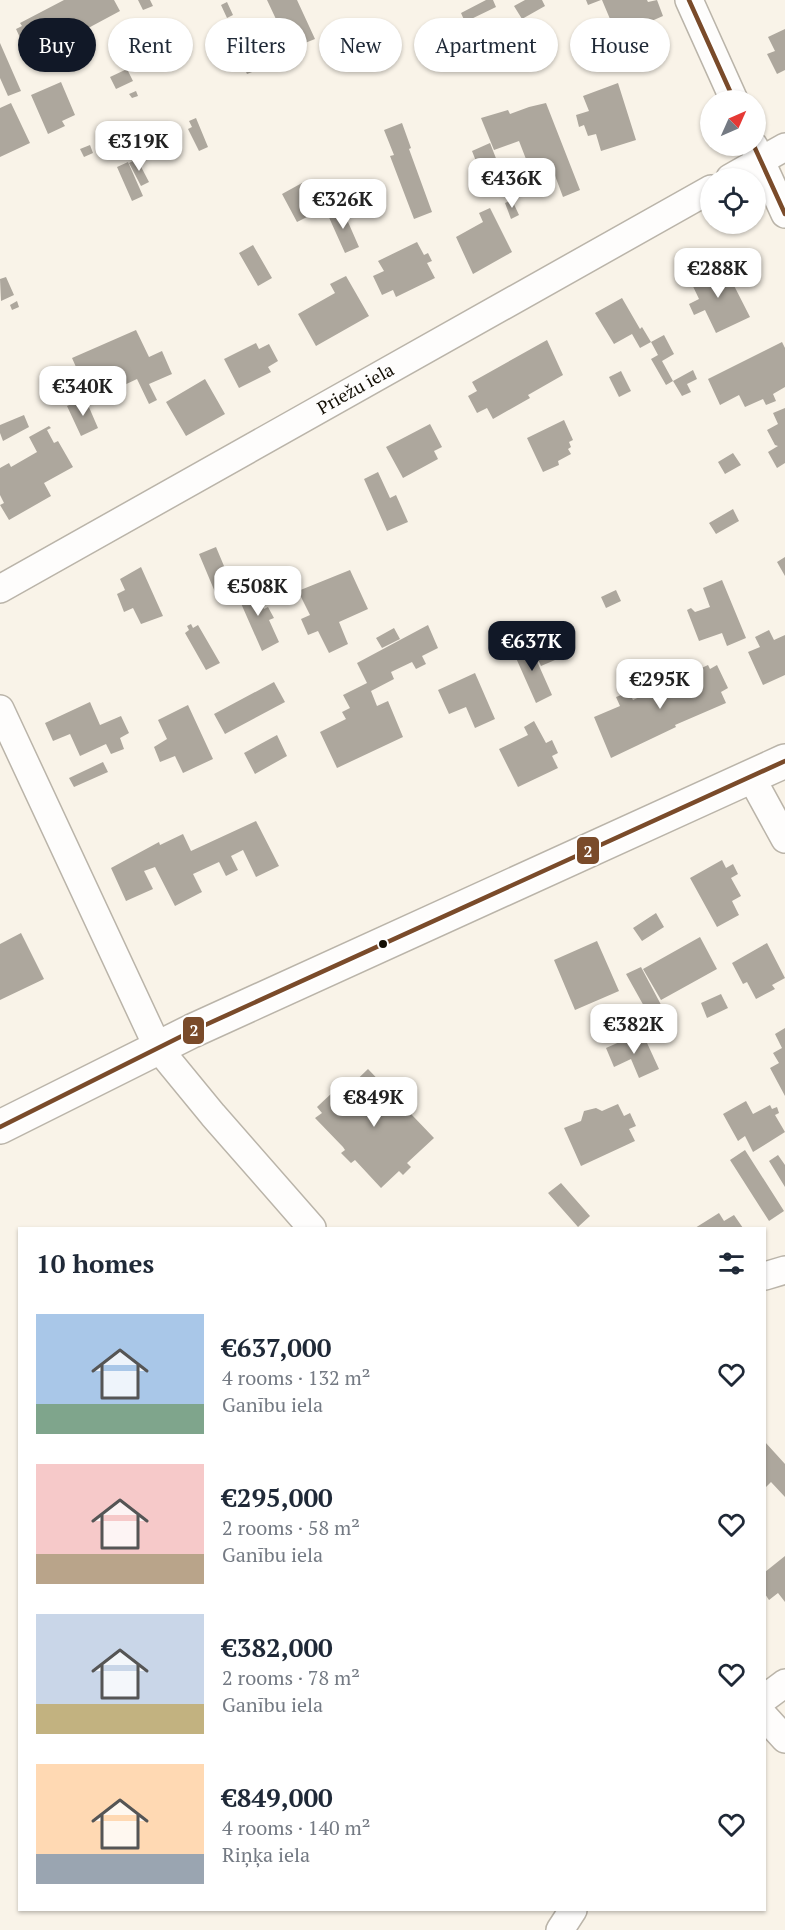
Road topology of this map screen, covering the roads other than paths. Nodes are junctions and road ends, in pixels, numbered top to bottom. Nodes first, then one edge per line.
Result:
1 (689, 0) edge
2 (730, 90) edge
3 (785, 147) edge
4 (766, 151) edge
5 (754, 156) edge
6 (758, 156) edge
7 (741, 168) edge
8 (700, 195) edge
9 (785, 214) edge
10 (0, 589) edge
11 (0, 709) edge
12 (785, 761) edge
13 (751, 777) junction
14 (785, 838) edge
15 (158, 1048) junction
16 (0, 1127) edge
17 (311, 1227) edge
18 (785, 1270) edge
19 (766, 1276) edge
20 (785, 1683) edge
21 (766, 1697) edge
22 (766, 1718) edge
23 (785, 1739) edge
24 (572, 1911) edge
25 (560, 1930) edge

1 - 2 street
3 - 4 street
5 - 7 street
6 - 9 street
8 - 10 street, Priežu iela
11 - 15 street
12 - 13 street
13 - 14 street
13 - 15 street
15 - 16 street
15 - 17 street
18 - 19 street
20 - 21 street
22 - 23 street
24 - 25 street

